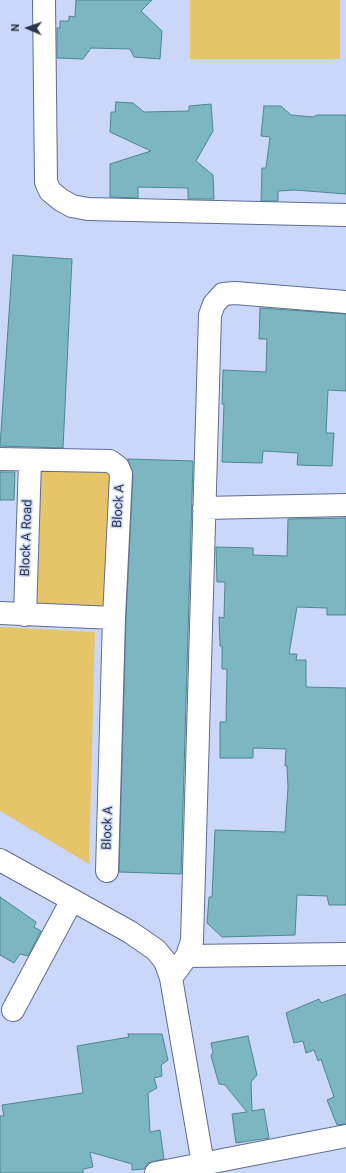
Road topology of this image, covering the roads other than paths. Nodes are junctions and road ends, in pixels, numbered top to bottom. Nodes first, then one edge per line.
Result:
1 (44, 0) edge
2 (346, 215) edge
3 (346, 302) edge
4 (0, 459) edge
5 (30, 460) junction
6 (346, 505) edge
7 (204, 508) junction
8 (0, 614) edge
9 (25, 615) junction
10 (114, 618) junction
11 (0, 860) edge
12 (107, 871) dead end
13 (72, 900) junction
14 (346, 954) edge
15 (187, 956) junction
16 (171, 978) junction
17 (13, 1010) dead end
18 (346, 1136) edge
19 (203, 1164) junction
20 (156, 1173) edge

1 - 2 street
3 - 7 street
4 - 5 street, Block A
5 - 9 street, Block A Road
5 - 10 street, Block A
6 - 7 street
7 - 15 street
8 - 9 street
9 - 10 street
10 - 12 street, Block A
11 - 13 street
13 - 16 street
13 - 17 street
14 - 15 street
15 - 16 street
16 - 19 street
18 - 19 street
19 - 20 street

